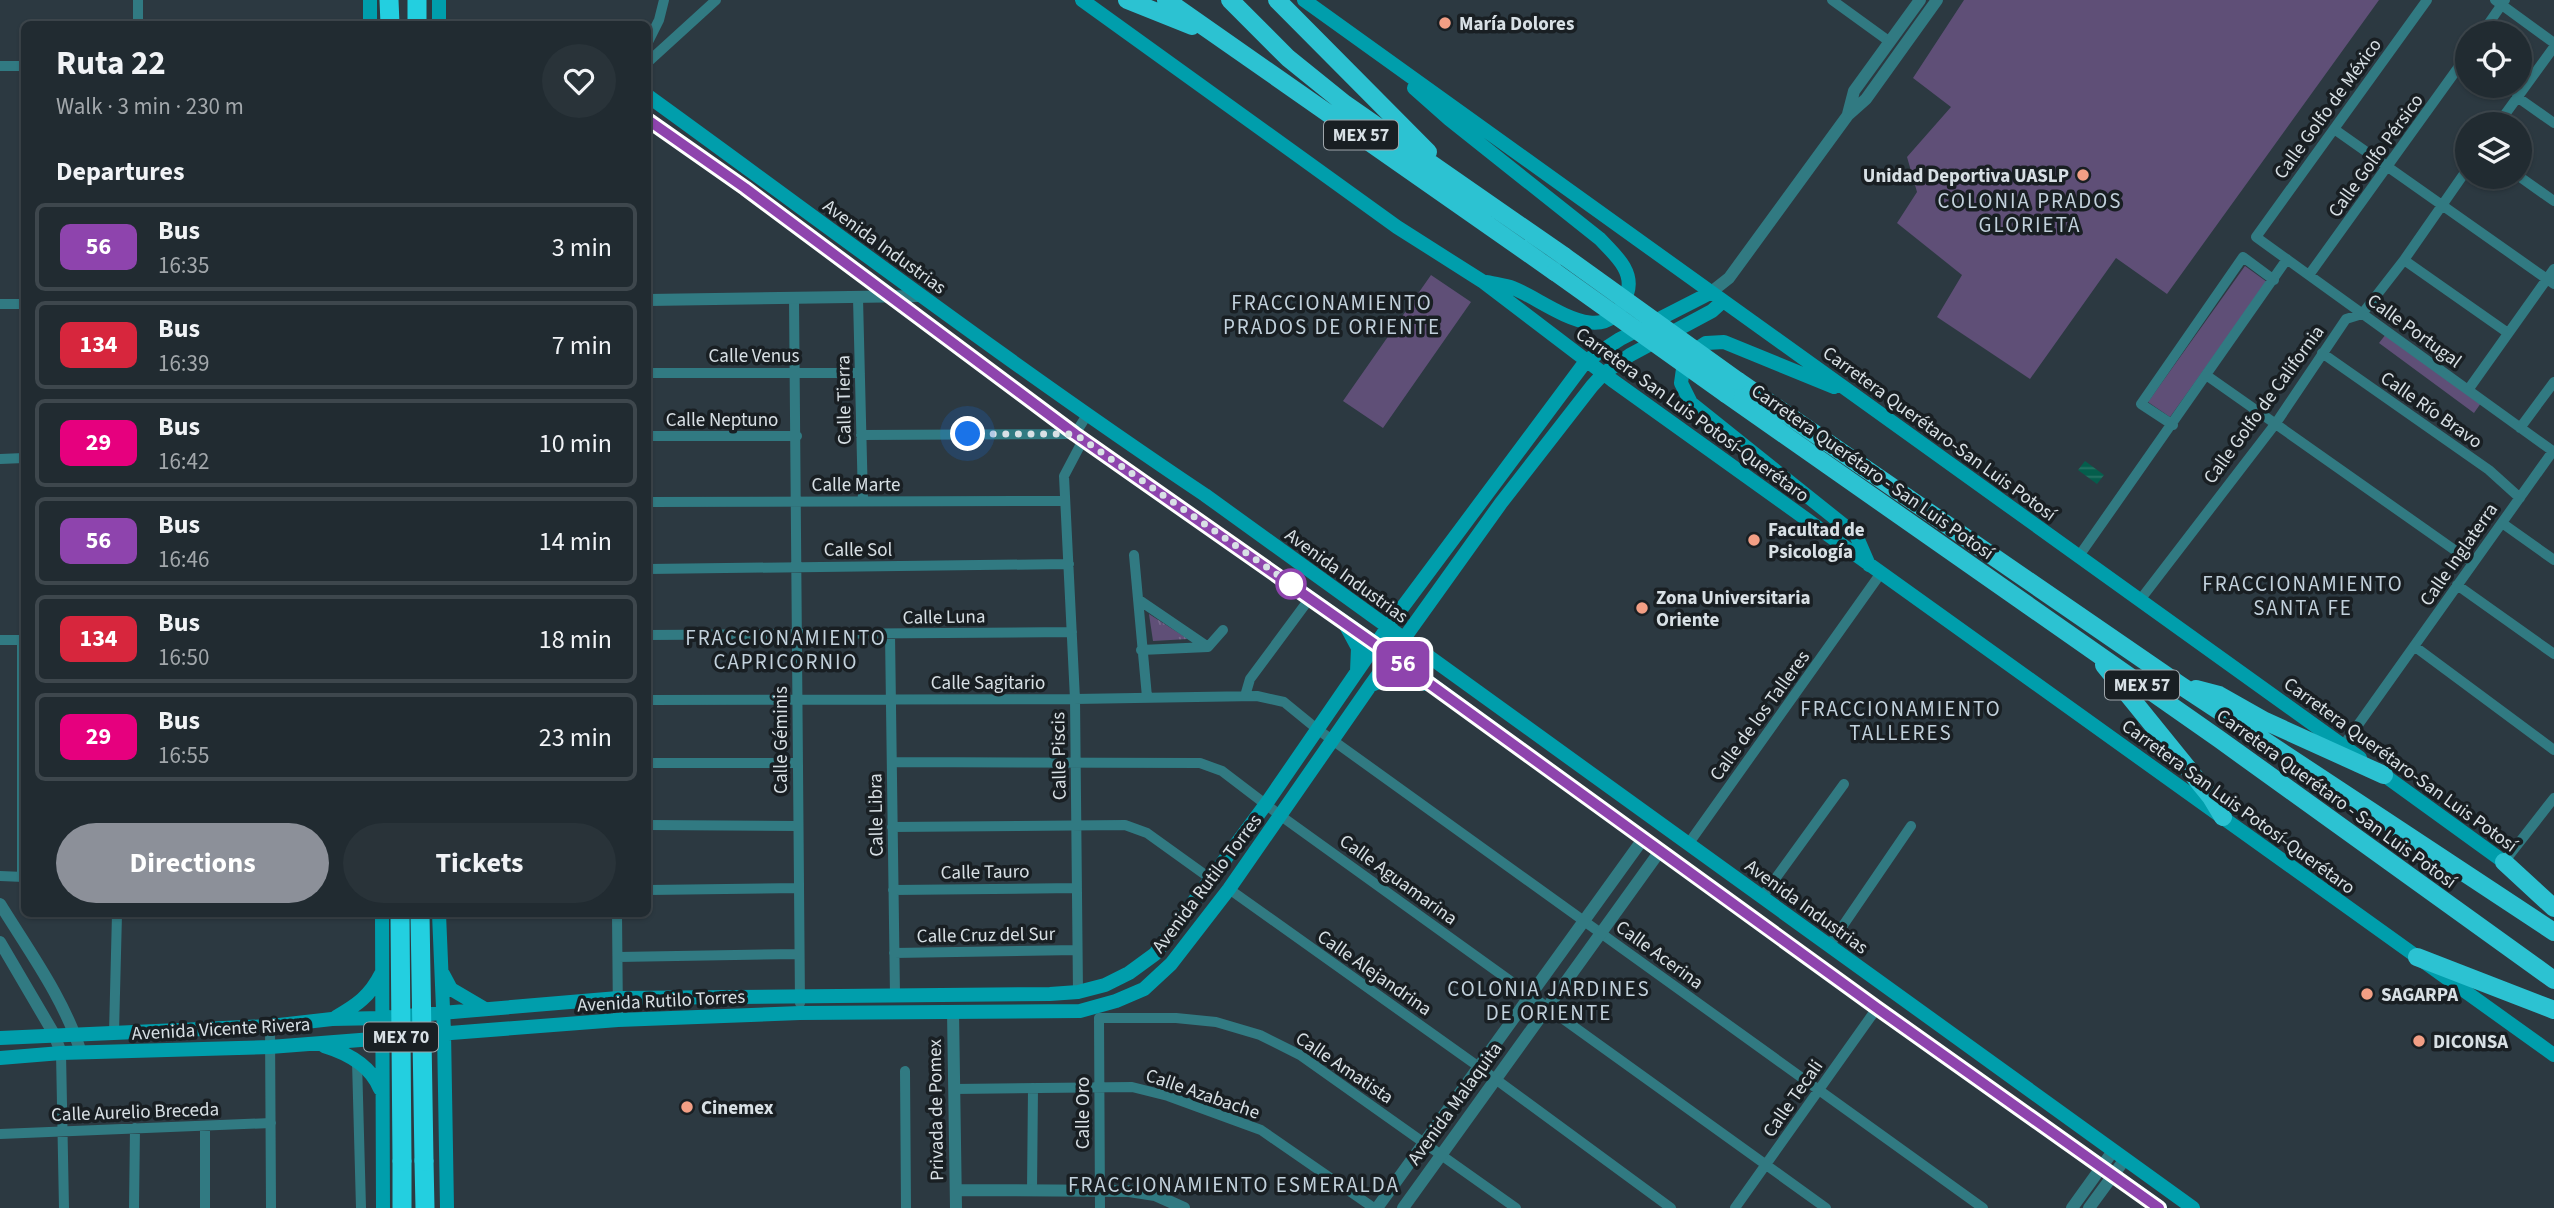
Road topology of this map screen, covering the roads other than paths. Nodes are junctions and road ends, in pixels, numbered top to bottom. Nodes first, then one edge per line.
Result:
1 (138, 0) edge
2 (370, 0) edge
3 (389, 0) edge
4 (417, 0) edge
5 (439, 0) edge
6 (664, 0) edge
7 (716, 0) edge
8 (1082, 0) edge
9 (1127, 0) edge
10 (1166, 0) edge
11 (1230, 0) edge
12 (1277, 0) edge
13 (1304, 0) edge
14 (1832, 0) edge
15 (1920, 0) edge
16 (1937, 0) edge
17 (2427, 0) edge
18 (2501, 2) edge
19 (659, 20) junction
20 (138, 21) edge
21 (383, 21) edge
22 (386, 21) edge
23 (417, 21) edge
24 (439, 21) edge
25 (2489, 21) edge
26 (679, 33) junction
27 (651, 36) edge
28 (1226, 40) junction
29 (1890, 42) junction
30 (2554, 45) edge
31 (651, 59) edge
32 (0, 66) edge
33 (21, 66) edge
34 (1404, 72) junction
35 (2455, 72) edge
36 (2532, 76) edge
37 (1872, 78) junction
38 (1854, 91) junction
39 (651, 98) edge
40 (2518, 98) edge
41 (1866, 99) junction
42 (1848, 115) junction
43 (651, 122) edge
44 (2554, 123) edge
45 (2334, 129) junction
46 (701, 157) junction
47 (2388, 167) junction
48 (748, 169) junction
49 (1460, 184) junction
50 (2532, 185) edge
51 (2455, 186) edge
52 (2554, 201) edge
53 (2442, 205) junction
54 (2256, 237) joint
55 (2287, 259) junction
56 (2404, 260) junction
57 (1559, 264) junction
58 (2554, 269) edge
59 (2309, 275) junction
60 (2274, 280) junction
61 (1482, 281) junction
62 (2550, 282) edge
63 (920, 296) junction
64 (1716, 297) junction
65 (794, 298) junction
66 (858, 298) junction
67 (890, 298) junction
68 (651, 300) edge
69 (0, 304) edge
70 (21, 304) edge
71 (943, 313) junction
72 (2362, 314) junction
73 (930, 327) junction
74 (2508, 334) junction
75 (2322, 354) junction
76 (1586, 361) junction
77 (795, 372) junction
78 (651, 373) edge
79 (860, 373) junction
80 (1603, 374) junction
81 (2206, 374) junction
82 (2554, 382) edge
83 (1732, 388) junction
84 (2468, 390) junction
85 (1854, 395) junction
86 (1087, 415) junction
87 (2276, 423) junction
88 (2173, 425) junction
89 (2520, 428) junction
90 (861, 435) junction
91 (651, 436) edge
92 (797, 436) junction
93 (1079, 437) junction
94 (2553, 452) edge
95 (0, 458) edge
96 (21, 458) edge
97 (2520, 498) junction
98 (863, 501) junction
99 (1064, 501) junction
100 (651, 502) edge
101 (796, 502) junction
102 (2502, 523) junction
103 (1134, 555) dead end
104 (2079, 556) junction
105 (2554, 560) edge
106 (2473, 563) junction
107 (1069, 564) junction
108 (1869, 565) junction
109 (797, 567) junction
110 (651, 569) edge
111 (1881, 573) junction
112 (2457, 585) junction
113 (1310, 598) junction
114 (1139, 600) junction
115 (2140, 600) junction
116 (1345, 623) junction
117 (1387, 628) junction
118 (1223, 630) dead end
119 (1072, 632) junction
120 (797, 633) junction
121 (890, 634) junction
122 (651, 635) edge
123 (0, 640) edge
124 (21, 640) edge
125 (1403, 640) junction
126 (1376, 645) junction
127 (2414, 646) junction
128 (1208, 647) junction
129 (2090, 649) junction
130 (1141, 650) junction
131 (2554, 654) edge
132 (1392, 656) junction
133 (1357, 672) junction
134 (1432, 685) junction
135 (2180, 685) junction
136 (1370, 686) junction
137 (1245, 696) junction
138 (1147, 697) junction
139 (1075, 699) junction
140 (651, 700) edge
141 (891, 700) junction
142 (797, 701) junction
143 (1317, 729) junction
144 (1332, 740) junction
145 (2343, 746) junction
146 (2554, 750) edge
147 (892, 762) junction
148 (651, 763) edge
149 (798, 763) junction
150 (1076, 763) junction
151 (2384, 775) junction
152 (1844, 784) dead end
153 (2554, 798) edge
154 (1266, 804) junction
155 (1281, 816) junction
156 (2223, 817) junction
157 (651, 825) edge
158 (1076, 825) junction
159 (798, 826) junction
160 (1911, 826) dead end
161 (892, 827) junction
162 (1643, 839) junction
163 (1689, 842) junction
164 (1660, 851) junction
165 (2504, 862) junction
166 (0, 876) edge
167 (21, 877) edge
168 (1211, 879) junction
169 (799, 888) junction
170 (1077, 888) junction
171 (1229, 889) junction
172 (651, 890) edge
173 (893, 890) junction
174 (1762, 897) junction
175 (2554, 898) edge
176 (0, 904) edge
177 (2554, 908) edge
178 (117, 917) edge
179 (382, 917) edge
180 (400, 917) edge
181 (420, 917) edge
182 (439, 917) edge
183 (617, 917) edge
184 (1584, 921) junction
185 (2554, 932) edge
186 (1600, 933) junction
187 (0, 942) edge
188 (1829, 946) junction
189 (1077, 950) junction
190 (894, 953) junction
191 (799, 954) junction
192 (618, 957) junction
193 (2417, 957) junction
194 (441, 964) junction
195 (382, 970) junction
196 (2554, 980) edge
197 (1078, 992) junction
198 (800, 995) junction
199 (895, 995) junction
200 (1531, 996) junction
201 (618, 998) junction
202 (60, 1004) junction
203 (1547, 1007) junction
204 (1877, 1008) junction
205 (487, 1009) junction
206 (2554, 1010) edge
207 (953, 1011) junction
208 (43, 1013) junction
209 (443, 1013) junction
210 (800, 1013) junction
211 (1096, 1014) junction
212 (382, 1018) junction
213 (332, 1019) junction
214 (618, 1020) junction
215 (270, 1026) junction
216 (444, 1032) junction
217 (75, 1033) junction
218 (114, 1033) junction
219 (54, 1034) junction
220 (382, 1037) junction
221 (0, 1038) edge
222 (314, 1044) junction
223 (270, 1046) junction
224 (81, 1053) junction
225 (61, 1054) junction
226 (2554, 1055) edge
227 (0, 1058) edge
228 (356, 1061) junction
229 (1479, 1067) junction
230 (905, 1071) dead end
231 (1495, 1079) junction
232 (1099, 1087) junction
233 (1033, 1088) junction
234 (954, 1089) junction
235 (1819, 1090) junction
236 (382, 1094) junction
237 (271, 1123) junction
238 (205, 1126) junction
239 (135, 1128) junction
240 (63, 1131) junction
241 (0, 1134) edge
242 (1424, 1142) junction
243 (2112, 1151) junction
244 (1441, 1154) junction
245 (2125, 1159) junction
246 (1766, 1165) junction
247 (2107, 1170) junction
248 (956, 1190) junction
249 (1032, 1190) junction
250 (1100, 1190) junction
251 (64, 1208) edge
252 (134, 1208) edge
253 (205, 1208) edge
254 (271, 1208) edge
255 (361, 1208) edge
256 (383, 1208) edge
257 (402, 1208) edge
258 (425, 1208) edge
259 (447, 1208) edge
260 (906, 1208) edge
261 (956, 1208) edge
262 (1100, 1208) edge
263 (1184, 1208) edge
264 (1376, 1208) edge
265 (1403, 1208) edge
266 (1516, 1208) edge
267 (1671, 1208) edge
268 (1735, 1208) edge
269 (1826, 1208) edge
270 (1983, 1208) edge
271 (2072, 1208) edge
272 (2089, 1208) edge
273 (2160, 1208) edge
274 (2193, 1208) edge

1 - 20 street
2 - 21 main road
3 - 22 highway
4 - 23 highway
5 - 24 main road
6 - 19 street
7 - 26 street
8 - 61 main road, Carretera San Luis Potosí-Querétaro
9 - 28 highway
10 - 28 highway, Carretera Querétaro - San Luis Potosí / MEX 57
11 - 49 highway, Carretera Querétaro - San Luis Potosí / MEX 57
12 - 49 highway
13 - 34 main road, Carretera Querétaro-San Luis Potosí
14 - 29 street
15 - 29 street
16 - 37 street
17 - 45 street, Calle Golfo de México
18 - 25 street
18 - 30 street
19 - 26 street
19 - 27 street
26 - 31 street
28 - 57 highway, Carretera Querétaro - San Luis Potosí / MEX 57
29 - 37 street
30 - 36 street
32 - 33 street
34 - 61 main road
34 - 64 main road, Carretera Querétaro-San Luis Potosí
35 - 47 street, Calle Golfo Pérsico
37 - 38 street
37 - 41 street
38 - 41 street
38 - 42 street
39 - 48 main road, Avenida Industrias
40 - 44 street
41 - 42 street
42 - 64 street
43 - 46 main road, Avenida Industrias
45 - 47 street
45 - 54 street, Calle Golfo de México
46 - 48 main road
46 - 67 main road, Avenida Industrias
47 - 53 street
47 - 59 street, Calle Golfo Pérsico
48 - 63 main road, Avenida Industrias
49 - 57 highway, Carretera Querétaro - San Luis Potosí / MEX 57
50 - 52 street
51 - 53 street, Calle Golfo de California
53 - 56 street, Calle Golfo de California
53 - 62 street
54 - 55 street, Calle Portugal
55 - 59 street, Calle Portugal
55 - 60 street
56 - 72 street, Calle Golfo de California
56 - 74 street
57 - 83 highway, Carretera Querétaro - San Luis Potosí / MEX 57, bridge
58 - 62 street
59 - 72 street, Calle Portugal
60 - 81 street
60 - 88 street
61 - 76 main road, Carretera San Luis Potosí-Querétaro
62 - 74 street
63 - 67 street
63 - 71 main road, Avenida Industrias
64 - 76 main road, Avenida Rutilo Torres
64 - 80 main road, Avenida Rutilo Torres
64 - 85 main road, Carretera Querétaro-San Luis Potosí
65 - 66 street
65 - 68 street
65 - 77 street, Calle Géminis
66 - 67 street
66 - 79 street, Calle Tierra
67 - 73 main road, Avenida Industrias
69 - 70 street
71 - 73 main road
71 - 86 main road, Avenida Industrias
72 - 75 street, Calle Golfo de California
72 - 84 street, Calle Portugal
73 - 93 main road, Avenida Industrias
74 - 84 street
75 - 87 street, Calle Golfo de California
75 - 97 street, Calle Río Bravo
76 - 80 main road, Carretera San Luis Potosí-Querétaro
76 - 117 main road, Avenida Rutilo Torres
77 - 78 street, Calle Venus
77 - 79 street, Calle Venus
77 - 92 street, Calle Géminis
79 - 90 street, Calle Tierra
80 - 108 main road, Carretera San Luis Potosí-Querétaro
80 - 125 main road, Avenida Rutilo Torres
81 - 87 street
81 - 88 street
82 - 89 street
83 - 129 highway, Carretera Querétaro - San Luis Potosí / MEX 57
83 - 135 highway, Carretera Querétaro - San Luis Potosí / MEX 57
84 - 89 street, Calle Portugal
85 - 104 main road, Carretera Querétaro-San Luis Potosí
85 - 108 main road
86 - 93 street
86 - 117 main road, Avenida Industrias
87 - 106 street
87 - 115 street, Calle Golfo de California
88 - 104 street
89 - 94 street, Calle Portugal
90 - 93 street
90 - 98 street, Calle Tierra
91 - 92 street, Calle Neptuno
92 - 101 street, Calle Géminis
93 - 99 street, Calle Piscis
93 - 113 main road, Avenida Industrias
94 - 97 street, Calle Inglaterra
95 - 96 street
97 - 102 street, Calle Inglaterra
98 - 99 street, Calle Marte
98 - 101 street, Calle Marte
99 - 107 street, Calle Piscis
100 - 101 street, Calle Marte
101 - 109 street, Calle Géminis
102 - 105 street
102 - 106 street, Calle Inglaterra
103 - 114 street
104 - 115 main road, Carretera Querétaro-San Luis Potosí
106 - 112 street, Calle Inglaterra
107 - 109 street, Calle Sol
107 - 119 street, Calle Piscis
108 - 111 main road, Carretera San Luis Potosí-Querétaro
109 - 110 street, Calle Sol
109 - 120 street, Calle Géminis
111 - 156 main road, Carretera San Luis Potosí-Querétaro
111 - 163 street, Calle de los Talleres
112 - 127 street, Calle Inglaterra
112 - 131 street
113 - 116 main road, Avenida Industrias
113 - 137 street
114 - 128 street
114 - 130 street
115 - 145 main road, Carretera Querétaro-San Luis Potosí
116 - 126 main road, Avenida Industrias
116 - 133 main road
117 - 125 main road, Avenida Industrias
117 - 126 main road, Avenida Rutilo Torres
118 - 128 street
119 - 121 street, Calle Luna
119 - 139 street, Calle Piscis
120 - 121 street, Calle Luna
120 - 122 street, Calle Luna
120 - 142 street, Calle Géminis
121 - 141 street, Calle Libra
123 - 124 street
125 - 132 main road, Avenida Rutilo Torres
125 - 163 main road, Avenida Industrias
126 - 132 main road, Avenida Industrias
126 - 133 main road, Avenida Rutilo Torres
127 - 145 street, Calle Inglaterra
127 - 146 street
128 - 130 street
129 - 156 highway
129 - 196 highway, Carretera Querétaro - San Luis Potosí / MEX 57
130 - 138 street
132 - 134 main road, Avenida Industrias
132 - 136 main road, Avenida Rutilo Torres
133 - 143 main road, Avenida Rutilo Torres
134 - 136 main road
134 - 162 main road, Avenida Industrias
135 - 151 highway
135 - 185 highway, Carretera Querétaro - San Luis Potosí / MEX 57
136 - 144 main road, Avenida Rutilo Torres
137 - 138 street, Calle Sagitario
137 - 143 street, Calle Sagitario
138 - 139 street, Calle Sagitario
139 - 141 street, Calle Sagitario
139 - 150 street, Calle Piscis
140 - 142 street, Calle Sagitario
141 - 142 street, Calle Sagitario
141 - 147 street, Calle Libra
142 - 149 street, Calle Géminis
143 - 144 street, Calle Acerina
143 - 154 main road, Avenida Rutilo Torres
144 - 155 main road, Avenida Rutilo Torres
144 - 184 street, Calle Acerina
145 - 151 main road, Carretera Querétaro-San Luis Potosí
147 - 150 street, Calle Aguamarina
147 - 161 street, Calle Libra
148 - 149 street
149 - 159 street, Calle Géminis
150 - 154 street, Calle Aguamarina
150 - 158 street, Calle Piscis
151 - 165 main road, Carretera Querétaro-San Luis Potosí
152 - 174 street
153 - 165 street
154 - 155 street, Calle Aguamarina
154 - 168 main road, Avenida Rutilo Torres
155 - 171 main road, Avenida Rutilo Torres
155 - 200 street, Calle Aguamarina
156 - 193 main road, Carretera San Luis Potosí-Querétaro
157 - 159 street
158 - 161 street
158 - 168 street
158 - 170 street, Calle Piscis
159 - 169 street, Calle Géminis
160 - 188 street
161 - 173 street, Calle Libra
162 - 164 main road, Avenida Industrias
162 - 184 street, Avenida Malaquita
163 - 174 main road, Avenida Industrias
164 - 186 street, Avenida Malaquita
164 - 204 main road, Avenida Industrias
165 - 175 main road, Carretera Querétaro-San Luis Potosí
165 - 177 highway
166 - 167 street
168 - 197 main road, Avenida Rutilo Torres
169 - 172 street
169 - 191 street, Calle Géminis
170 - 173 street, Calle Tauro
170 - 189 street, Calle Piscis
171 - 211 main road, Avenida Rutilo Torres
171 - 229 street, Calle Alejandrina
173 - 190 street, Calle Libra
174 - 188 main road, Avenida Industrias
176 - 202 street
178 - 218 street
179 - 195 main road
180 - 257 highway, MEX 70, bridge
181 - 258 highway, MEX 70, bridge
182 - 194 main road
183 - 192 street
184 - 186 street, Calle Acerina
184 - 200 street, Avenida Malaquita
186 - 203 street, Avenida Malaquita
186 - 235 street, Calle Acerina
187 - 208 street
188 - 243 main road, Avenida Industrias
189 - 190 street, Calle Cruz del Sur
189 - 197 street, Calle Piscis
190 - 199 street, Calle Libra
191 - 192 street
191 - 198 street, Calle Géminis
192 - 201 street
193 - 206 highway
193 - 226 main road, Carretera San Luis Potosí-Querétaro
194 - 195 main road
194 - 205 main road
194 - 209 main road
195 - 212 main road
195 - 213 main road
197 - 199 main road, Avenida Rutilo Torres
198 - 199 main road, Avenida Rutilo Torres
198 - 201 main road, Avenida Rutilo Torres
198 - 210 street, Calle Géminis
200 - 203 street, Calle Aguamarina
200 - 229 street, Avenida Malaquita
201 - 205 main road, Avenida Rutilo Torres
201 - 214 street
202 - 208 street
202 - 217 street
203 - 231 street, Avenida Malaquita
203 - 246 street, Calle Aguamarina
204 - 235 street, Calle Tecali
204 - 247 main road, Avenida Industrias
205 - 209 main road, Avenida Rutilo Torres
207 - 210 main road, Avenida Rutilo Torres
207 - 211 main road, Avenida Rutilo Torres
207 - 234 street, Privada de Pomex
208 - 219 street
209 - 212 main road, Avenida Vicente Rivera
209 - 216 main road
210 - 214 main road, Avenida Rutilo Torres
211 - 232 street, Calle Oro
211 - 242 street, Calle Amatista
212 - 213 main road, Avenida Vicente Rivera
212 - 220 main road
213 - 215 main road, Avenida Vicente Rivera
214 - 216 main road, Avenida Rutilo Torres
215 - 218 main road, Avenida Vicente Rivera
215 - 223 street
216 - 220 main road, Avenida Vicente Rivera
216 - 259 main road
217 - 218 main road, Avenida Vicente Rivera
217 - 219 main road, Avenida Vicente Rivera
217 - 224 street
219 - 221 main road, Avenida Vicente Rivera
219 - 225 street
220 - 222 main road, Avenida Vicente Rivera
220 - 236 main road
222 - 223 main road, Avenida Vicente Rivera
222 - 228 main road
223 - 224 main road, Avenida Vicente Rivera
223 - 237 street
224 - 225 main road, Avenida Vicente Rivera
225 - 227 main road, Avenida Vicente Rivera
225 - 240 street
228 - 236 main road
228 - 255 street
229 - 231 street, Calle Alejandrina
229 - 242 street, Avenida Malaquita
230 - 260 street
231 - 244 street, Avenida Malaquita
231 - 267 street, Calle Alejandrina
232 - 233 street, Calle Azabache
232 - 250 street, Calle Oro
232 - 264 street, Calle Azabache
233 - 234 street, Calle Azabache
233 - 249 street
234 - 248 street, Privada de Pomex
235 - 246 street, Calle Tecali
235 - 270 street, Calle Acerina
236 - 256 main road
237 - 238 street, Calle Aurelio Breceda
237 - 254 street
238 - 239 street, Calle Aurelio Breceda
238 - 253 street
239 - 240 street, Calle Aurelio Breceda
239 - 252 street
240 - 241 street, Calle Aurelio Breceda
240 - 251 street
242 - 244 street, Calle Amatista
242 - 264 street, Avenida Malaquita
243 - 245 main road, Avenida Industrias
243 - 247 street
244 - 265 street, Avenida Malaquita
244 - 266 street, Calle Amatista
245 - 247 street
245 - 274 main road, Avenida Industrias
246 - 268 street, Calle Tecali
246 - 269 street, Calle Aguamarina
247 - 271 street
247 - 272 street
247 - 273 main road, Avenida Industrias
248 - 249 street
248 - 261 street, Privada de Pomex
249 - 250 street
250 - 262 street, Calle Oro
250 - 263 street

